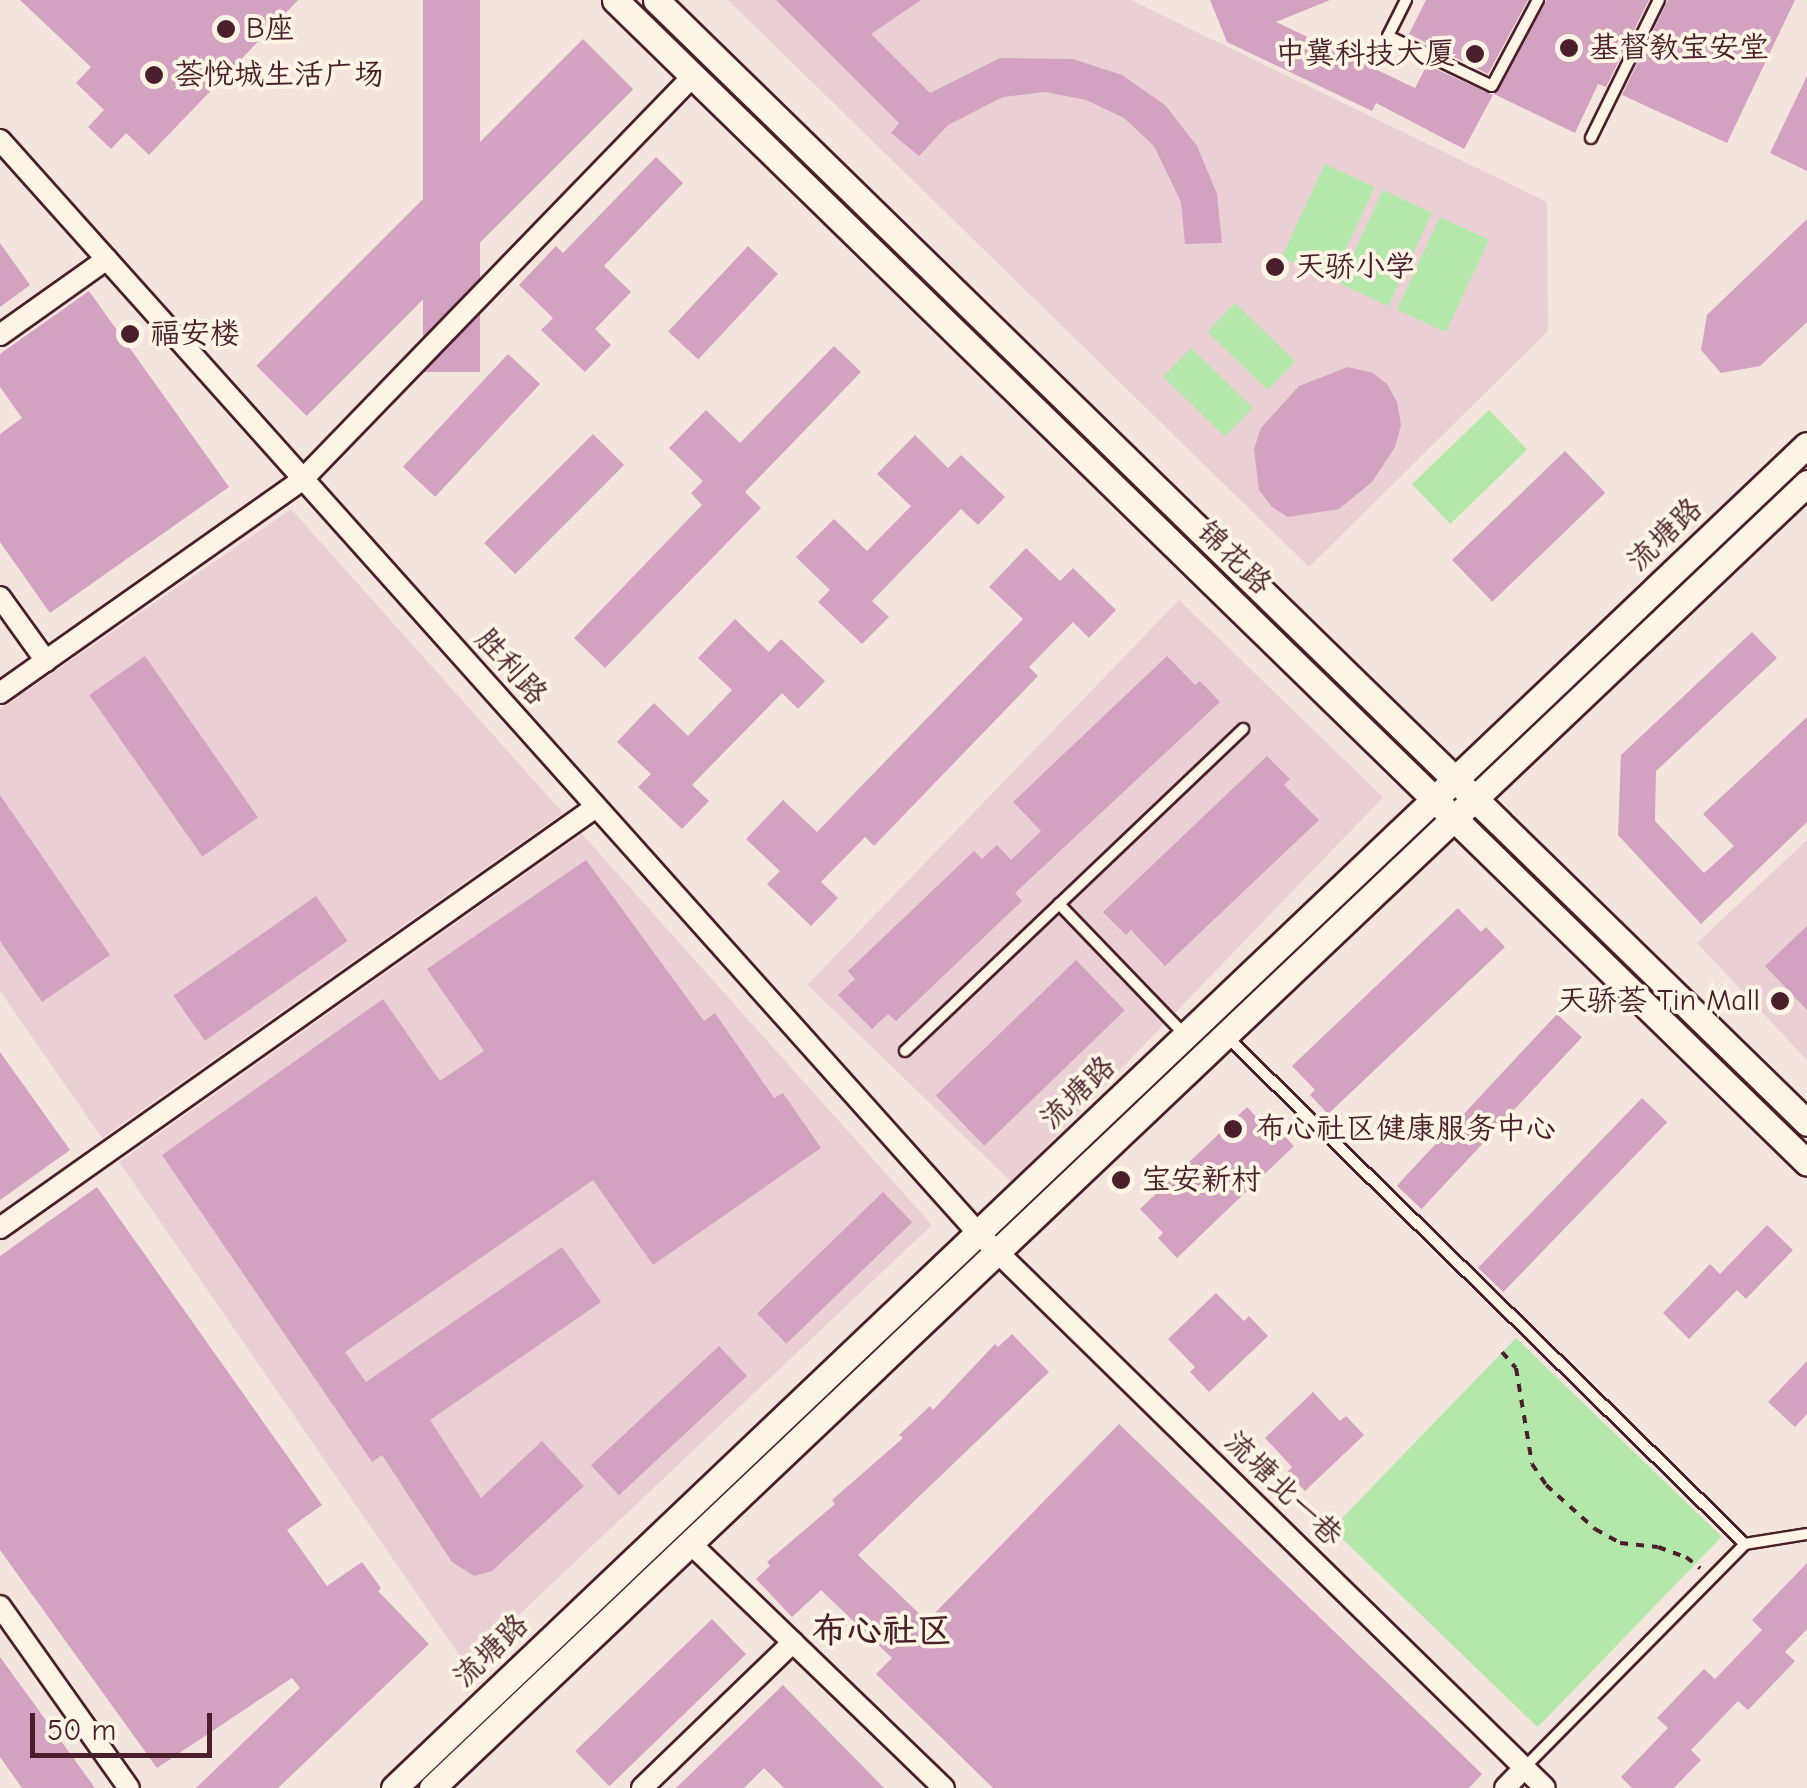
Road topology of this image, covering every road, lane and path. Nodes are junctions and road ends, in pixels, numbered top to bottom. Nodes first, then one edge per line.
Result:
1 (615, 0) edge
2 (656, 0) edge
3 (1406, 0) edge
4 (1538, 0) edge
5 (1660, 0) edge
6 (693, 76) junction
7 (1591, 138) dead end
8 (0, 140) edge
9 (107, 259) junction
10 (0, 335) edge
11 (1807, 445) edge
12 (303, 479) junction
13 (1807, 482) edge
14 (0, 597) edge
15 (46, 661) junction
16 (0, 694) edge
17 (1243, 728) dead end
18 (1454, 780) junction
19 (1434, 799) junction
20 (1474, 799) junction
21 (596, 807) junction
22 (1454, 818) junction
23 (1060, 904) junction
24 (1225, 1035) junction
25 (1186, 1036) junction
26 (905, 1051) dead end
27 (1807, 1123) edge
28 (1807, 1162) edge
29 (0, 1228) edge
30 (978, 1233) junction
31 (997, 1252) junction
32 (1502, 1352) dead end
33 (1807, 1534) edge
34 (690, 1543) junction
35 (1745, 1544) junction
36 (1712, 1577) junction
37 (0, 1606) edge
38 (793, 1642) junction
39 (1524, 1768) junction
40 (129, 1788) edge
41 (394, 1788) edge
42 (432, 1788) edge
43 (642, 1788) edge
44 (944, 1788) edge
45 (1505, 1788) edge
46 (1545, 1788) edge

1 - 6 street, 锦花路
2 - 18 street, 锦花路
3 - 4 lane
5 - 7 lane
6 - 12 street
6 - 19 street, 锦花路
8 - 9 street, 胜利路
9 - 10 street
9 - 12 street, 胜利路
11 - 18 street, 流塘路
12 - 15 street
12 - 21 street, 胜利路
13 - 20 street, 流塘路
14 - 15 street
15 - 16 street
17 - 23 lane
18 - 19 street, 流塘路
18 - 20 street, 锦花路
19 - 22 street, 锦花路
19 - 25 street, 流塘路
20 - 22 street, 流塘路
20 - 27 street, 锦花路
21 - 29 street
21 - 30 street, 胜利路
22 - 24 street, 流塘路
22 - 28 street, 锦花路
23 - 25 lane
23 - 26 lane
24 - 31 street, 流塘路
24 - 35 lane
25 - 30 street, 流塘路
30 - 31 street, 流塘北一巷
30 - 41 street, 流塘路
31 - 34 street, 流塘路
31 - 39 street, 流塘北一巷
32 - 36 path
33 - 35 lane
34 - 38 street
34 - 42 street, 流塘路
35 - 36 lane
36 - 39 lane
37 - 40 street
38 - 43 street
38 - 44 street
39 - 45 street
39 - 46 street, 流塘北一巷

